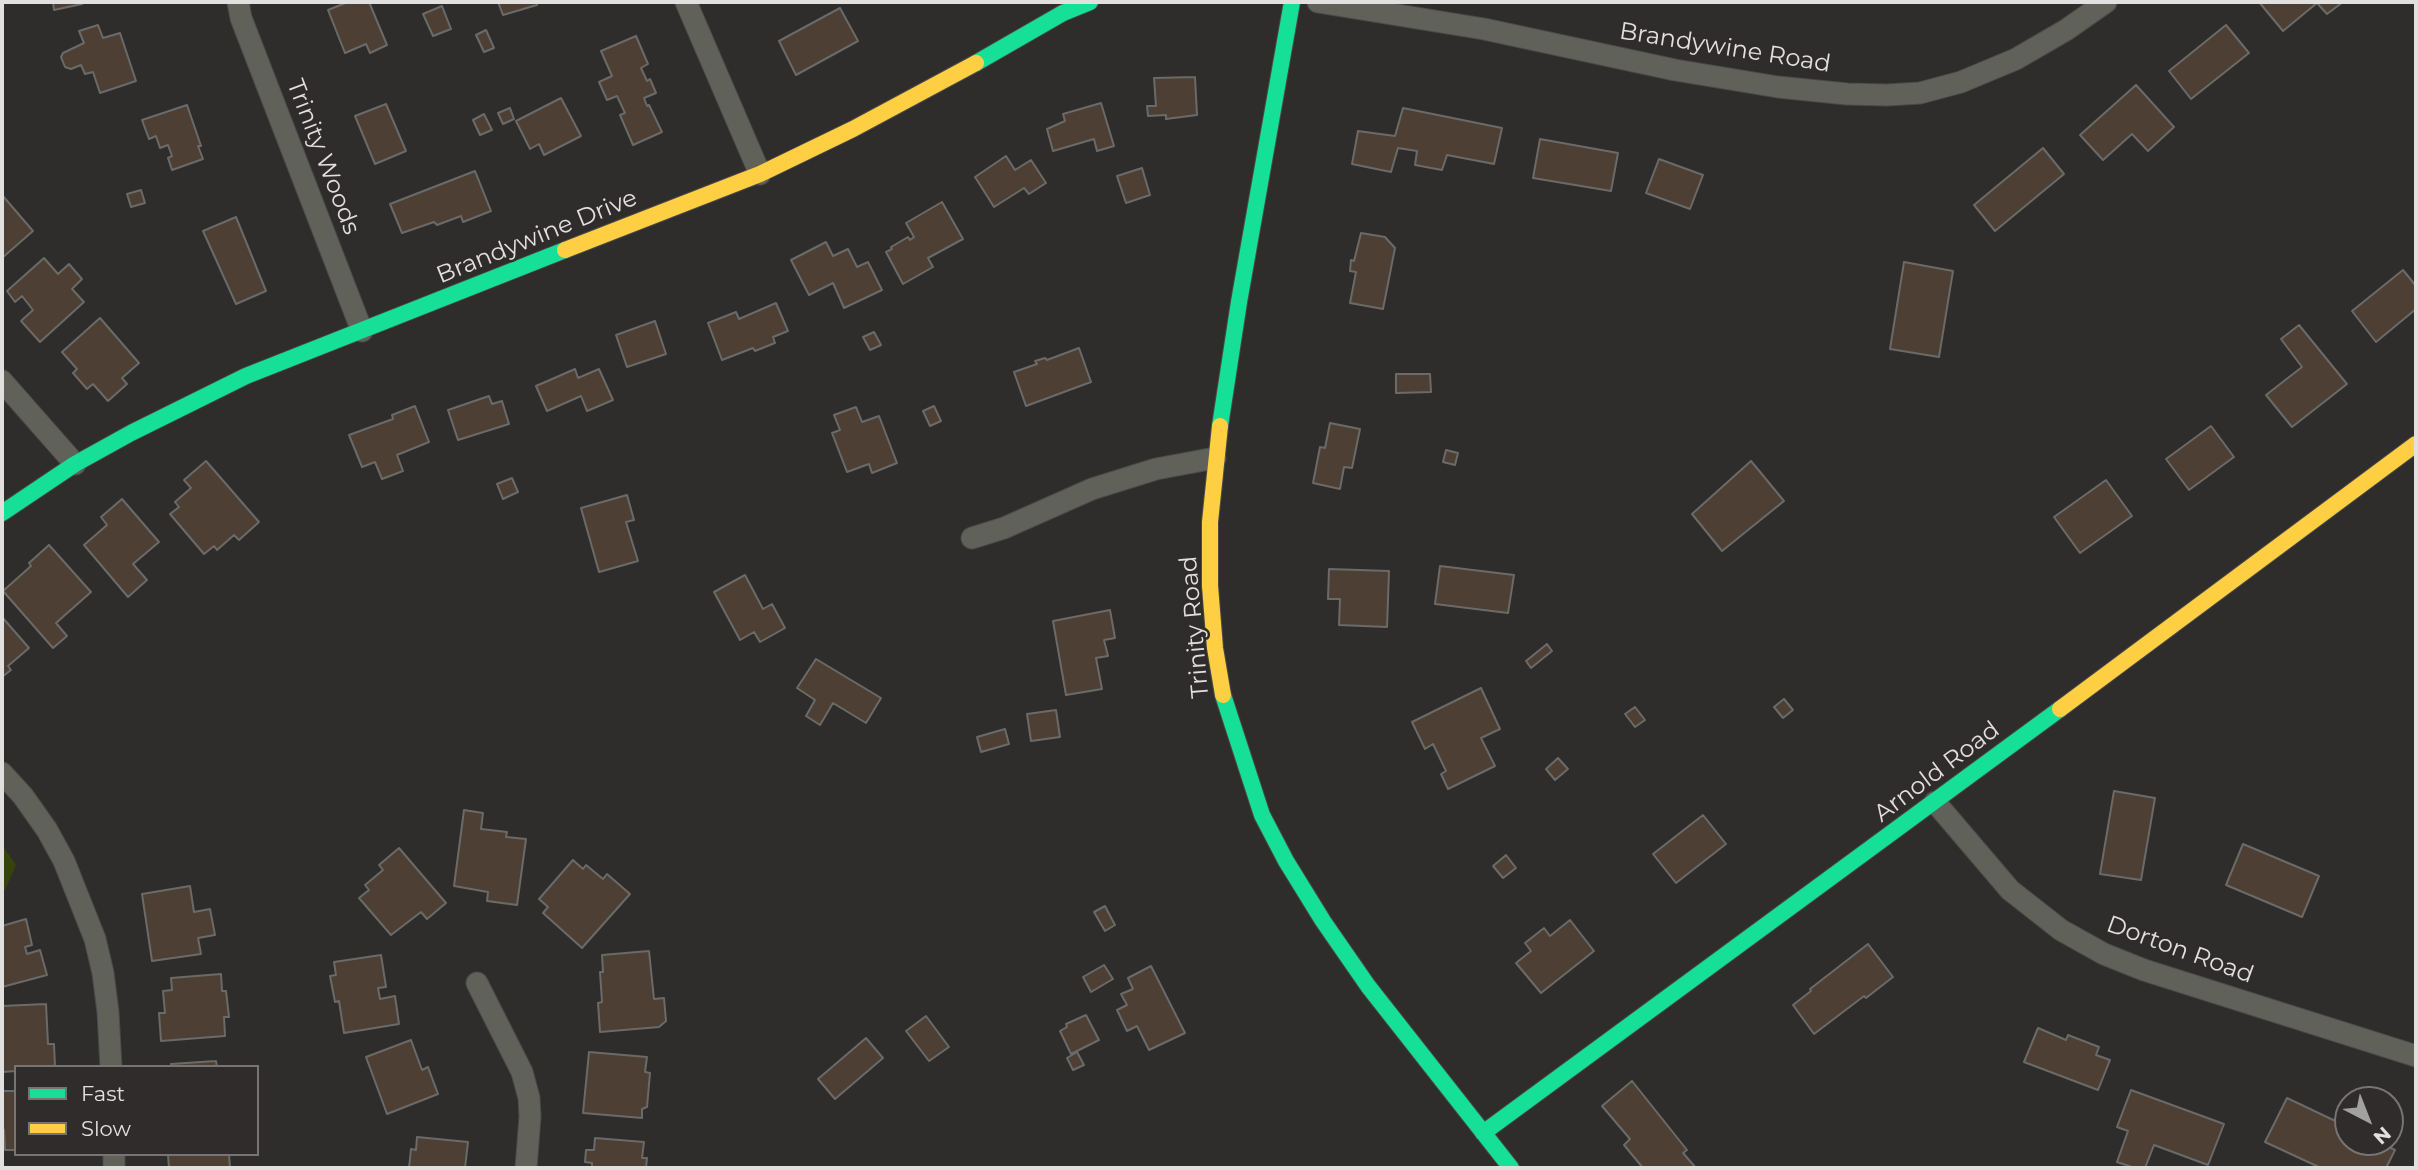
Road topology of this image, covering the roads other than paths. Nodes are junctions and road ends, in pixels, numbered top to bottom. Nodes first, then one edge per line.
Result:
1 (238, 2) edge
2 (686, 2) edge
3 (1090, 2) edge
4 (1293, 2) edge
5 (1318, 2) edge
6 (2106, 2) edge
7 (760, 174) junction
8 (362, 331) junction
9 (2, 381) edge
10 (2416, 444) edge
11 (1215, 458) junction
12 (75, 464) junction
13 (2, 513) edge
14 (972, 538) dead end
15 (2, 773) edge
16 (1936, 802) junction
17 (477, 983) dead end
18 (2416, 1056) edge
19 (111, 1065) edge
20 (1483, 1133) junction
21 (526, 1168) edge
22 (1511, 1168) edge

1 - 8 street, Trinity Woods
2 - 7 street
3 - 7 street, Brandywine Drive
4 - 11 street, Trinity Road
5 - 6 street, Brandywine Road
7 - 8 street, Brandywine Drive
8 - 12 street, Brandywine Drive
9 - 12 street
10 - 16 street, Arnold Road
11 - 14 street
11 - 20 street, Trinity Road
12 - 13 street, Brandywine Drive
15 - 19 street
16 - 18 street, Dorton Road
16 - 20 street, Arnold Road
17 - 21 street
20 - 22 street, Trinity Road

